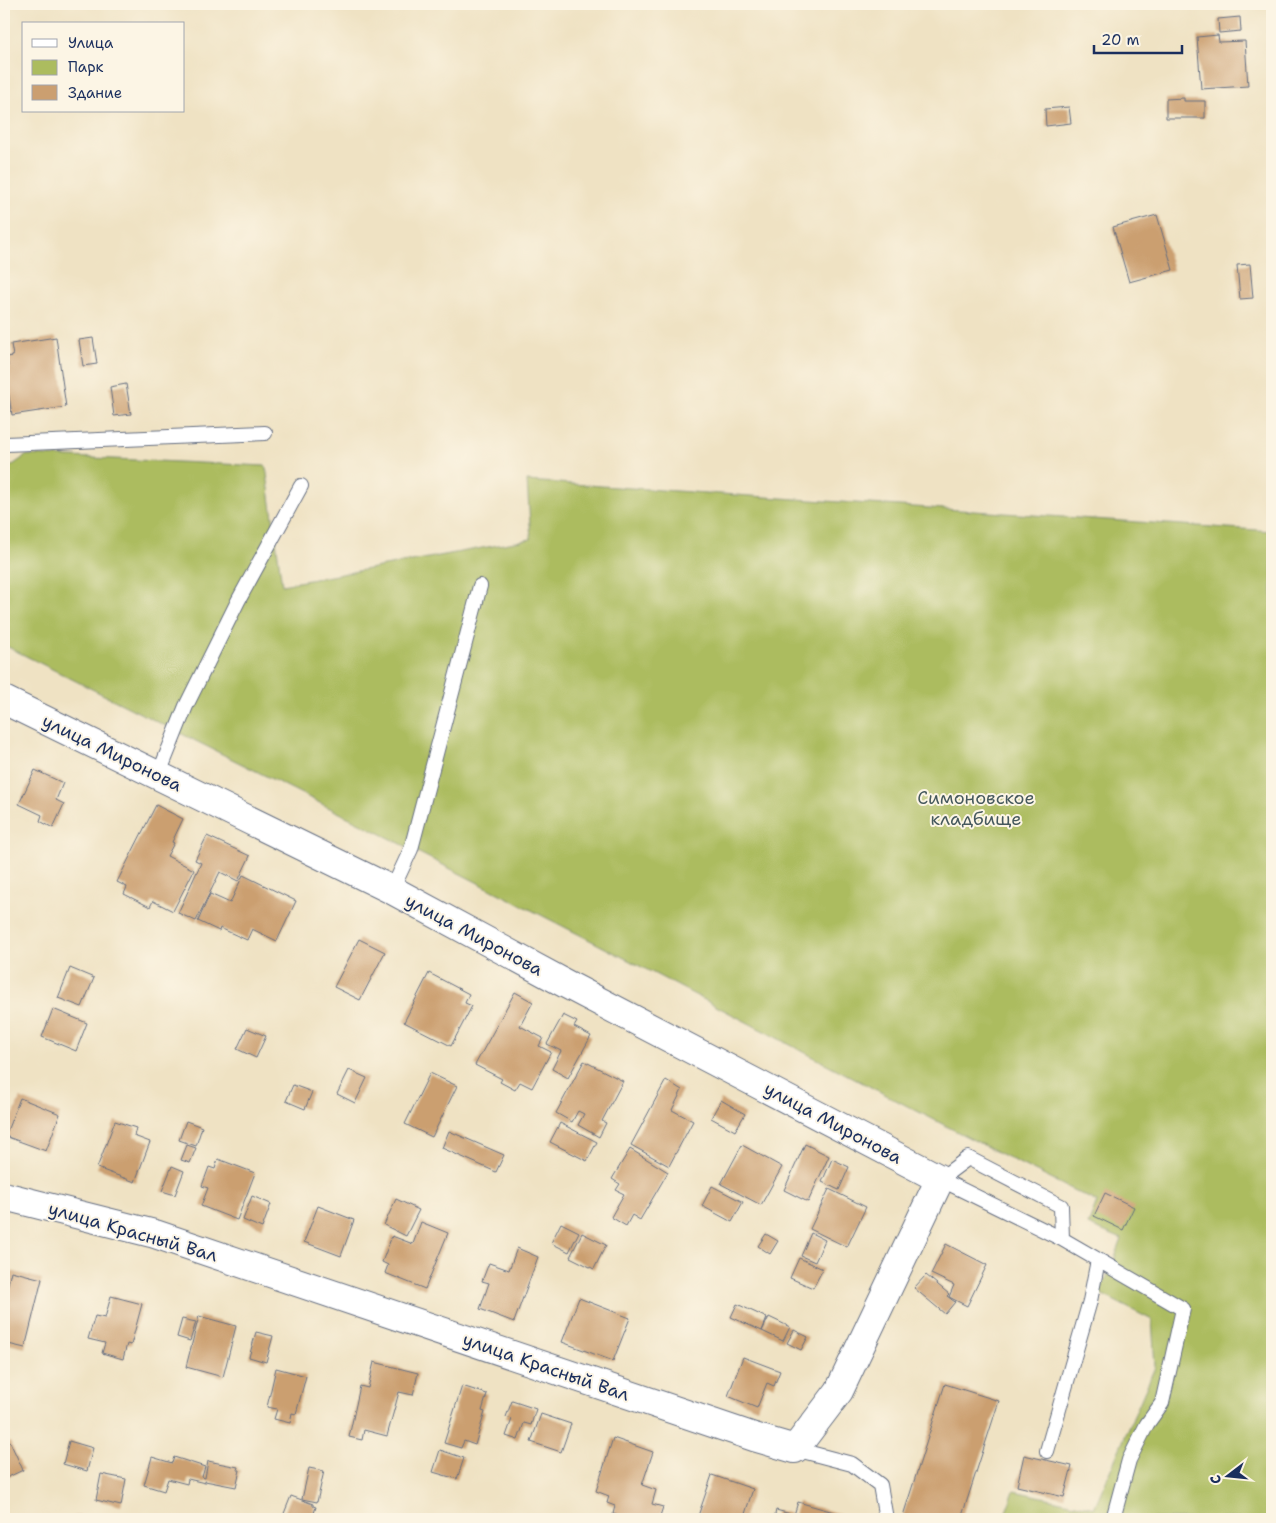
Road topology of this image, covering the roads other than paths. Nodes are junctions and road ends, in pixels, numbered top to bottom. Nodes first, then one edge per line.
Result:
1 (265, 433) dead end
2 (4, 445) edge
3 (300, 486) dead end
4 (480, 586) dead end
5 (4, 700) edge
6 (158, 776) junction
7 (392, 890) junction
8 (940, 1179) junction
9 (4, 1196) edge
10 (1062, 1239) junction
11 (1098, 1260) junction
12 (795, 1449) junction
13 (1047, 1451) dead end
14 (886, 1519) edge
15 (1112, 1519) edge

1 - 2 lane
3 - 6 lane
4 - 7 lane
5 - 6 street, улица Миронова
6 - 7 street, улица Миронова
7 - 8 street, улица Миронова
8 - 10 lane
8 - 10 lane
8 - 12 street
9 - 12 street, улица Красный Вал
10 - 11 lane
11 - 13 lane
11 - 15 lane
12 - 14 lane

